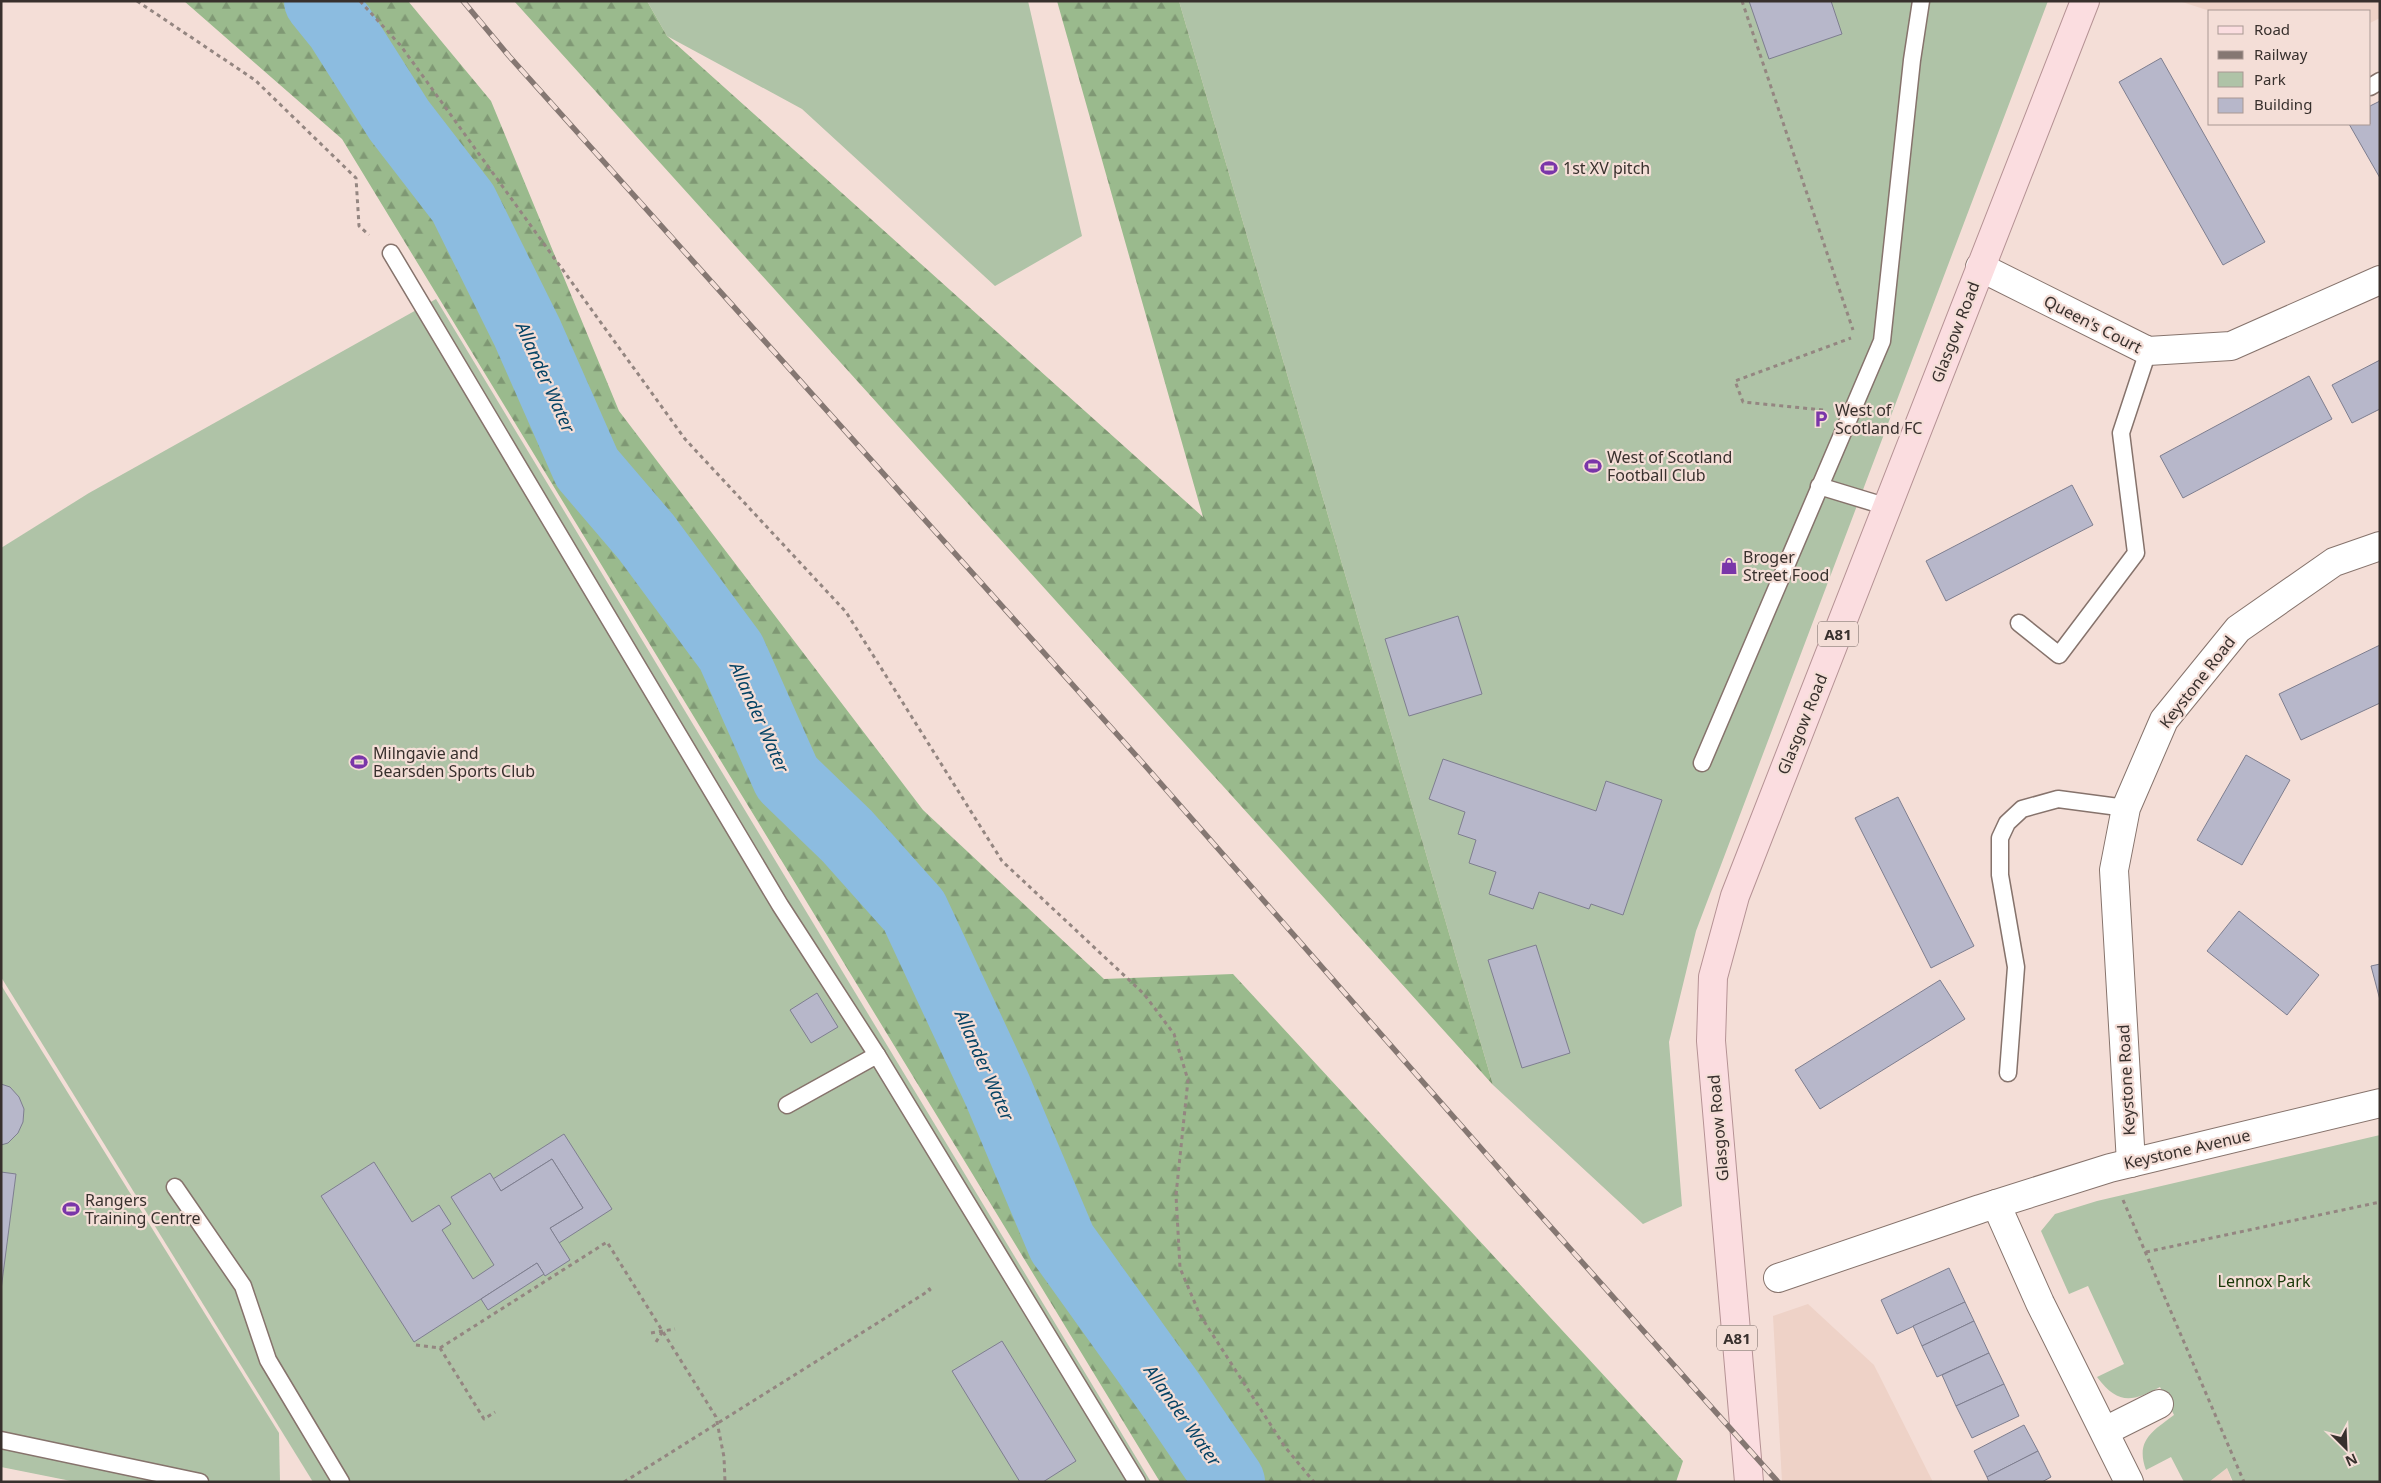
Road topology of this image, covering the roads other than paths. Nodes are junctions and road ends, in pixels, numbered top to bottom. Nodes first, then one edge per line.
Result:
1 (1921, 1) edge
2 (2085, 1) edge
3 (391, 253) road end
4 (1980, 267) junction
5 (2380, 280) edge
6 (2148, 351) junction
7 (1819, 486) junction
8 (1888, 507) junction
9 (2380, 546) edge
10 (2019, 622) dead end
11 (1702, 763) dead end
12 (2126, 808) junction
13 (877, 1055) junction
14 (2008, 1073) dead end
15 (2380, 1103) edge
16 (787, 1105) dead end
17 (2121, 1165) junction
18 (175, 1187) dead end
19 (1996, 1204) junction
20 (1778, 1278) dead end
21 (2159, 1404) dead end
22 (2105, 1431) junction
23 (1, 1440) edge
24 (200, 1482) edge
25 (341, 1482) edge
26 (1137, 1482) edge
27 (1749, 1482) edge
28 (2129, 1482) edge

1 - 7 lane
2 - 4 main road, Glasgow Road / A81
3 - 13 lane
4 - 6 street, Queen's Court
4 - 8 main road, Glasgow Road / A81
5 - 6 street, Queen's Court
6 - 10 lane
7 - 8 lane
7 - 11 lane
8 - 27 main road, Glasgow Road / A81
9 - 12 street, Keystone Road
12 - 14 lane
12 - 17 street, Keystone Road
13 - 16 lane
13 - 26 lane
15 - 17 street, Keystone Avenue
17 - 19 street, Keystone Avenue
18 - 25 lane
19 - 20 street, Keystone Avenue
19 - 22 street
21 - 22 street
22 - 28 street
23 - 24 lane

